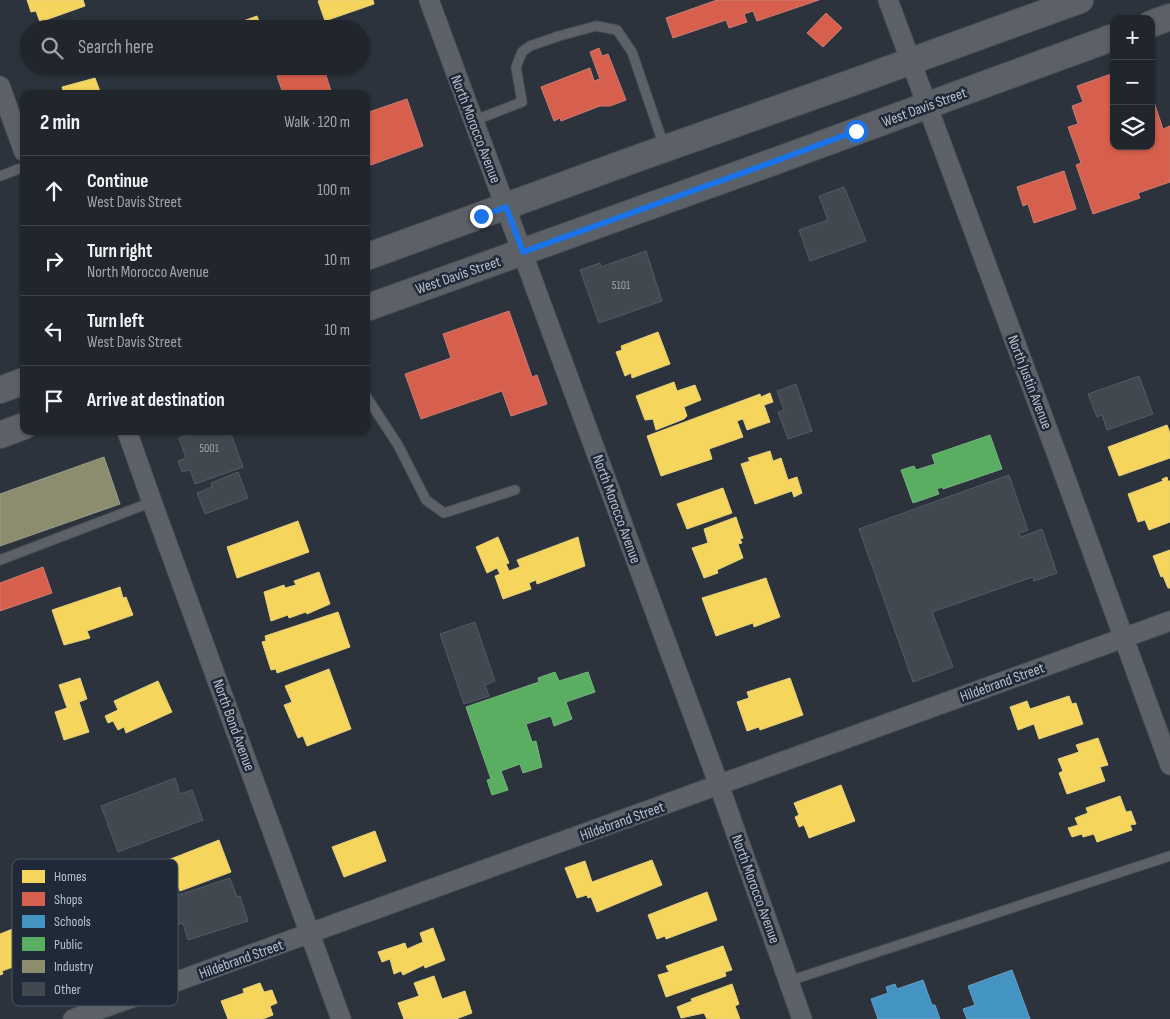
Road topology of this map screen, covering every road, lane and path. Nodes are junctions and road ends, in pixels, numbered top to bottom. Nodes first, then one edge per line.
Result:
1 (428, 0) edge
2 (888, 0) edge
3 (1080, 0) edge
4 (1170, 17) edge
5 (1155, 23) edge
6 (1110, 38) edge
7 (910, 62) junction
8 (0, 86) edge
9 (927, 106) junction
10 (473, 121) junction
11 (20, 141) edge
12 (665, 148) junction
13 (20, 168) edge
14 (0, 176) edge
15 (506, 207) junction
16 (523, 252) junction
17 (370, 257) edge
18 (370, 307) edge
19 (20, 382) edge
20 (0, 390) edge
21 (370, 402) edge
22 (20, 428) edge
23 (0, 435) edge
24 (128, 435) edge
25 (515, 490) dead end
26 (152, 502) junction
27 (0, 560) edge
28 (1170, 621) edge
29 (1124, 637) junction
30 (1170, 765) edge
31 (719, 785) junction
32 (1170, 856) edge
33 (310, 934) junction
34 (178, 981) edge
35 (789, 981) junction
36 (109, 1006) edge
37 (73, 1019) edge
38 (341, 1019) edge
39 (802, 1019) edge

1 - 10 street, North Morocco Avenue
2 - 7 street, North Justin Avenue
3 - 7 main road
4 - 5 main road
6 - 9 main road, West Davis Street
7 - 9 street, North Justin Avenue
7 - 12 main road
8 - 11 street
9 - 16 main road, West Davis Street
9 - 29 street, North Justin Avenue
10 - 12 lane
10 - 15 street, North Morocco Avenue
12 - 15 main road
13 - 14 lane
15 - 16 street, North Morocco Avenue
15 - 17 main road
16 - 18 main road, West Davis Street
16 - 31 street, North Morocco Avenue
19 - 20 main road
21 - 25 lane
22 - 23 main road
24 - 26 street, North Bond Avenue
26 - 27 lane
26 - 33 street, North Bond Avenue
28 - 29 street, Hildebrand Street
29 - 30 street, North Justin Avenue
29 - 31 street, Hildebrand Street
31 - 33 street, Hildebrand Street
31 - 35 street, North Morocco Avenue
32 - 35 lane
33 - 34 street, Hildebrand Street
33 - 38 street, North Bond Avenue
35 - 39 street, North Morocco Avenue
36 - 37 street, Hildebrand Street

